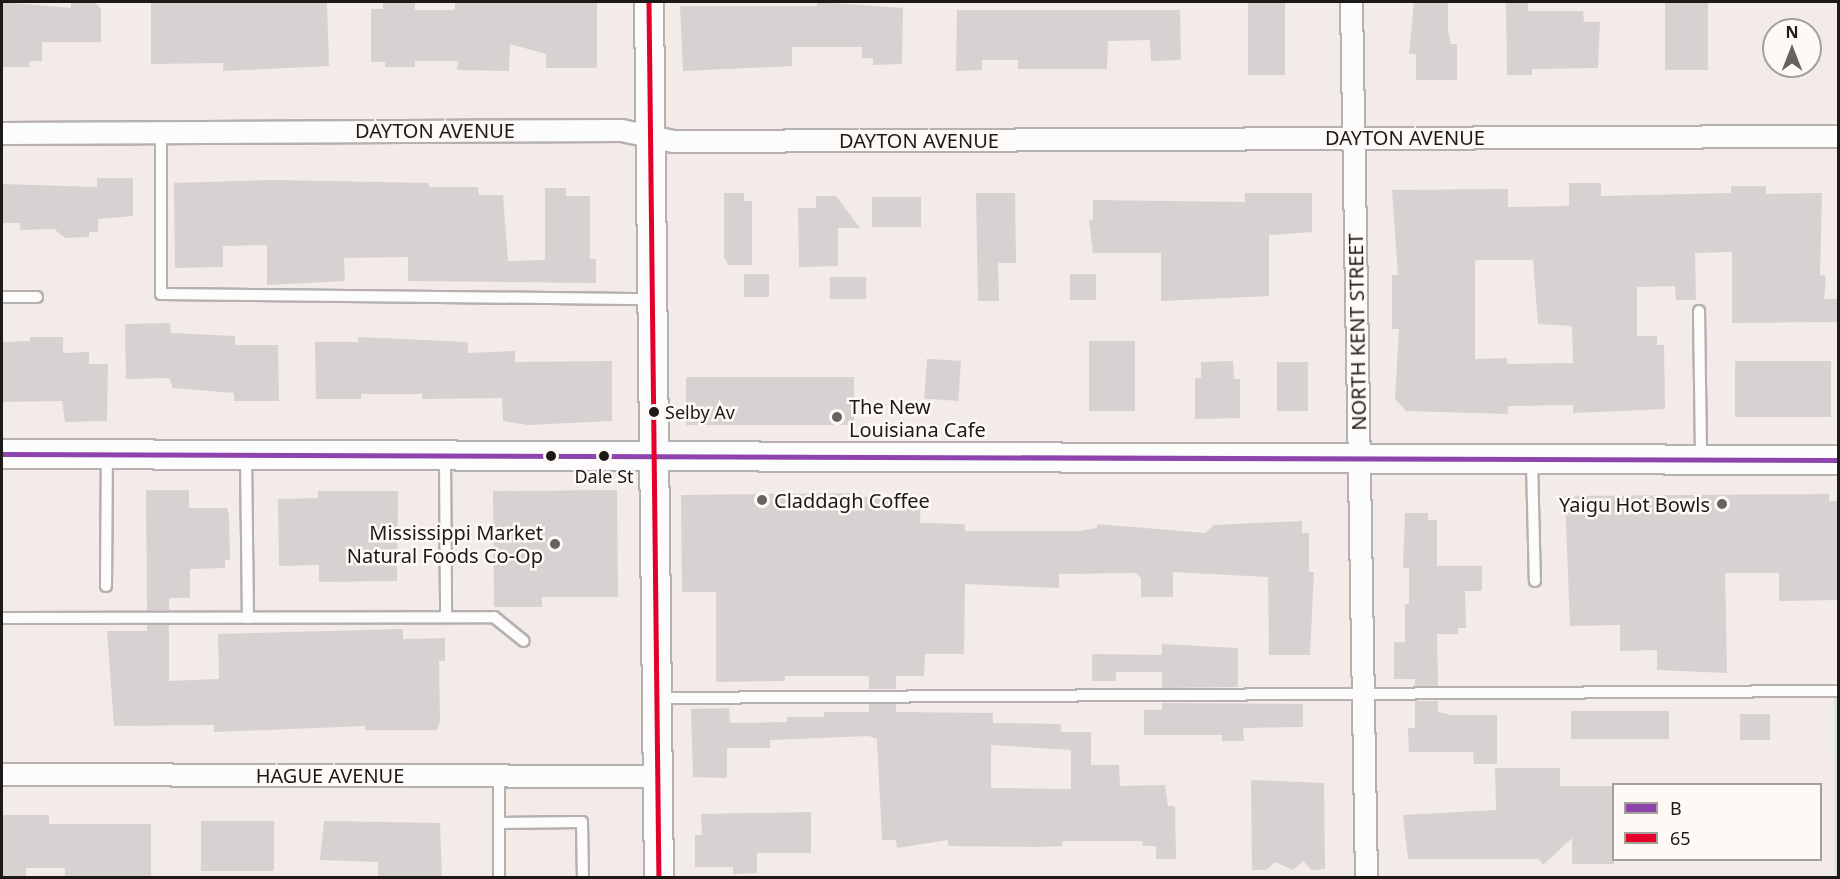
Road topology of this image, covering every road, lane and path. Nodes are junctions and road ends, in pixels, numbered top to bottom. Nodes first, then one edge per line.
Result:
1 (648, 2) edge
2 (1351, 2) edge
3 (161, 130) junction
4 (2, 133) edge
5 (650, 136) junction
6 (1839, 136) edge
7 (1353, 137) junction
8 (2, 297) edge
9 (37, 297) dead end
10 (652, 299) junction
11 (1699, 311) dead end
12 (2, 454) edge
13 (107, 455) junction
14 (246, 455) junction
15 (445, 455) junction
16 (654, 456) junction
17 (1360, 460) junction
18 (1532, 460) junction
19 (1701, 460) junction
20 (1839, 460) edge
21 (1535, 581) dead end
22 (106, 586) dead end
23 (446, 616) junction
24 (2, 618) edge
25 (249, 618) junction
26 (524, 641) dead end
27 (1839, 691) edge
28 (1362, 695) junction
29 (658, 698) junction
30 (2, 774) edge
31 (499, 776) junction
32 (659, 776) junction
33 (499, 823) junction
34 (499, 878) edge
35 (583, 878) edge
36 (659, 878) edge
37 (1366, 878) edge

1 - 5 street
2 - 7 street, NORTH KENT STREET
3 - 4 street, DAYTON AVENUE
3 - 5 street, DAYTON AVENUE
3 - 10 lane
5 - 7 street, DAYTON AVENUE
5 - 10 street
6 - 7 street, DAYTON AVENUE
7 - 17 street, NORTH KENT STREET
8 - 9 lane
10 - 16 street
11 - 19 lane
12 - 13 street
13 - 14 street
13 - 22 lane
14 - 15 street
14 - 25 lane
15 - 16 street
15 - 23 lane
16 - 17 street
16 - 29 street
17 - 18 street
17 - 28 street, NORTH KENT STREET
18 - 19 street
18 - 21 lane
19 - 20 street
23 - 25 lane
23 - 26 lane
24 - 25 lane
27 - 28 lane
28 - 29 lane
28 - 37 street, NORTH KENT STREET
29 - 32 street
30 - 31 street, HAGUE AVENUE
31 - 32 street, HAGUE AVENUE
31 - 33 lane
32 - 36 street
33 - 34 lane
33 - 35 lane

